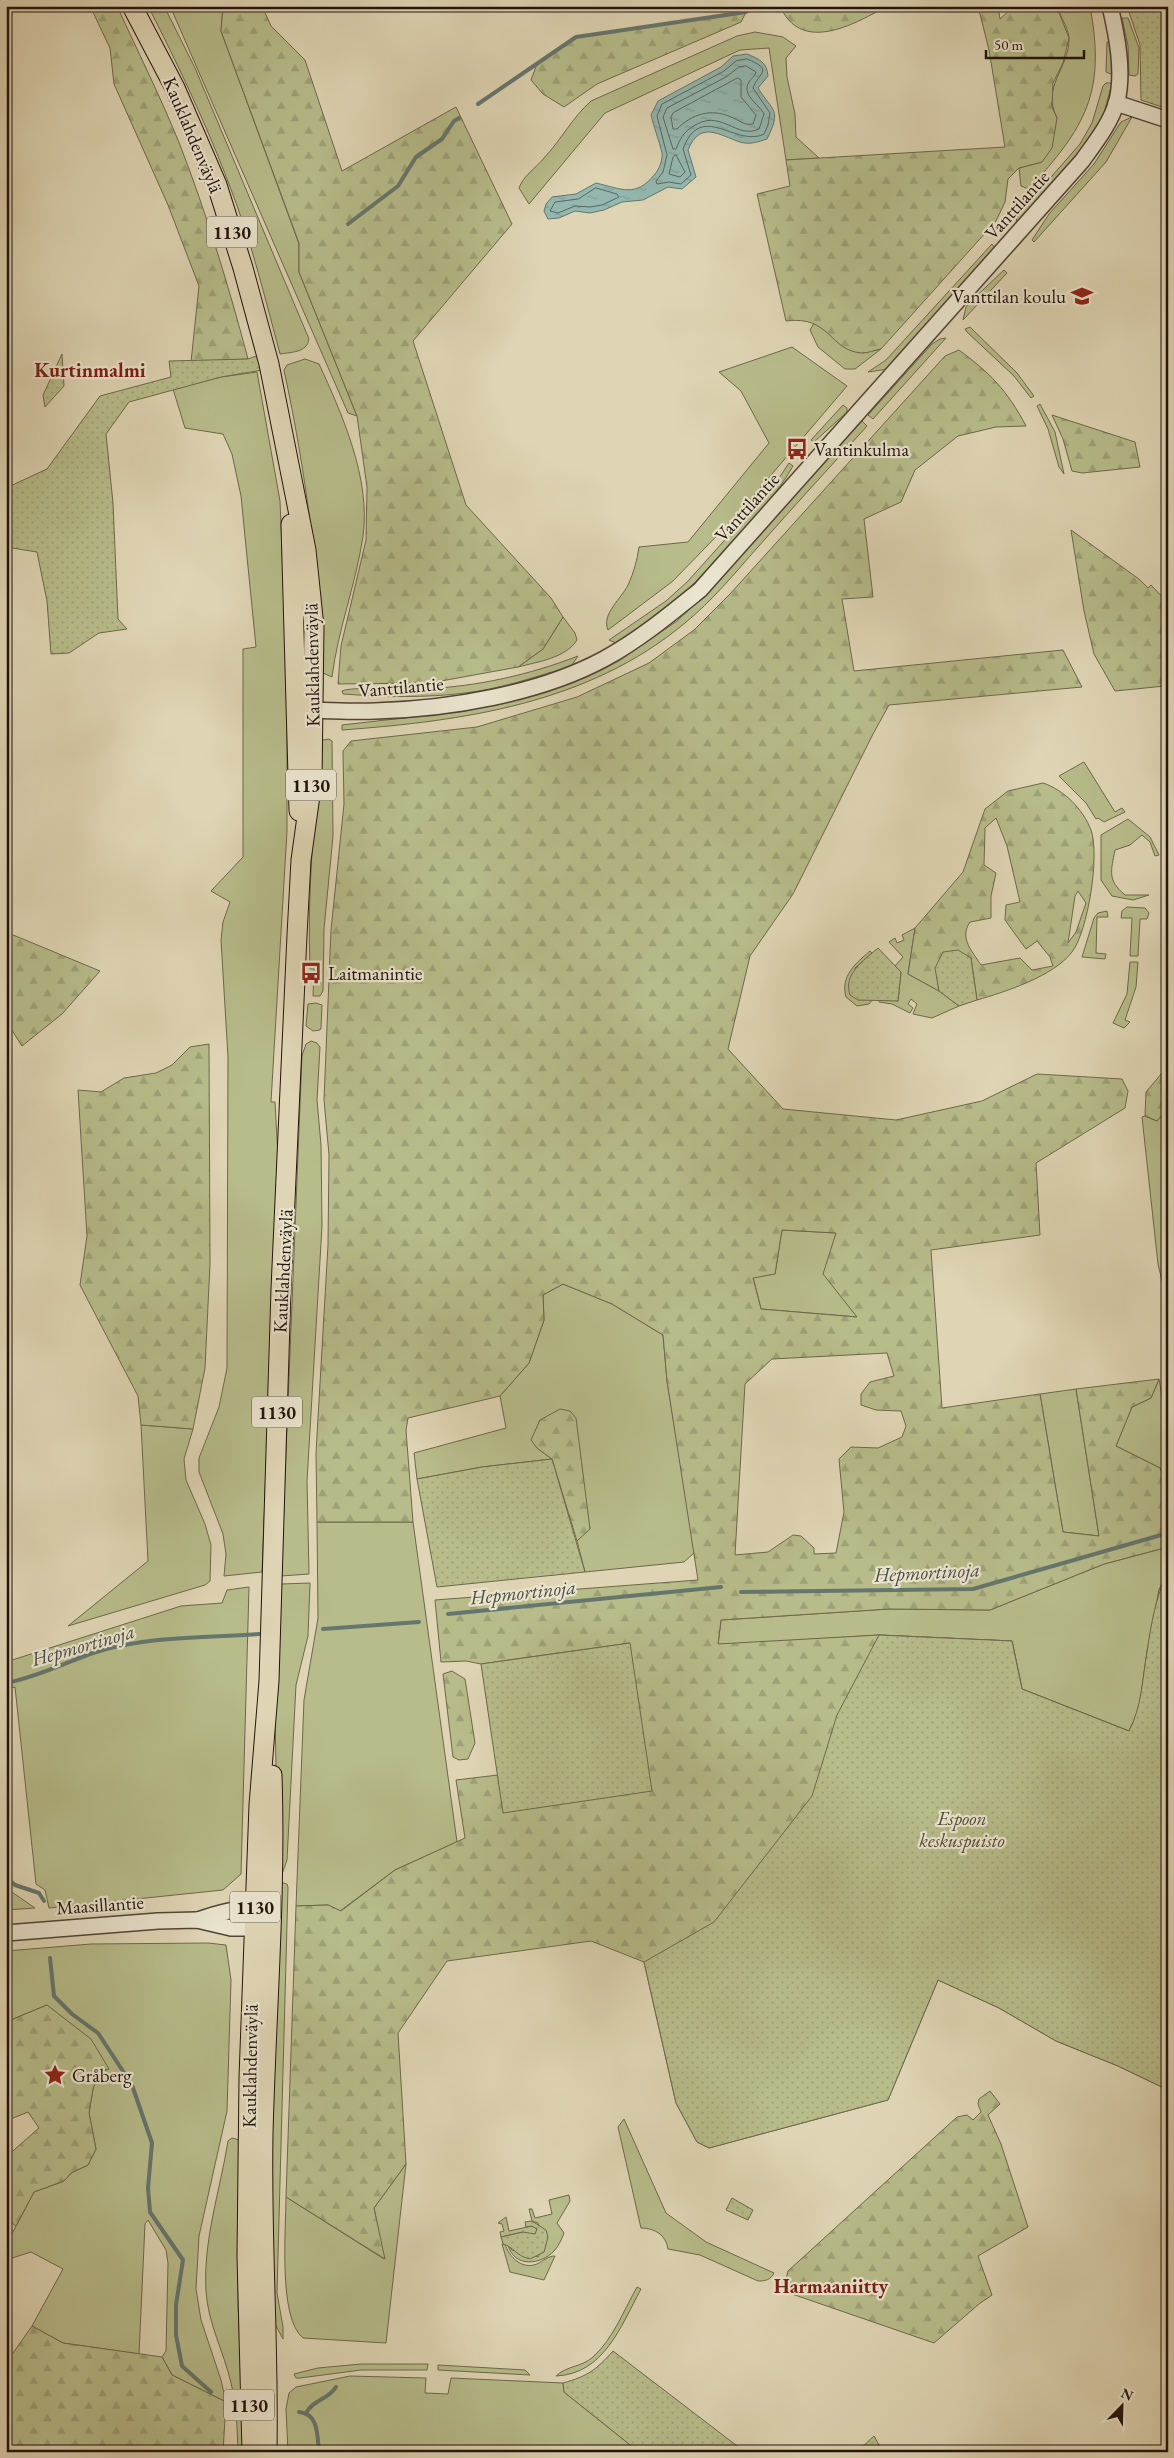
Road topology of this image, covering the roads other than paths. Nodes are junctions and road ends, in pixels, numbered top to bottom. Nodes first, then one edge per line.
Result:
1 (132, 6) edge
2 (1110, 6) edge
3 (1116, 103) junction
4 (1168, 120) edge
5 (306, 710) junction
6 (260, 1919) junction
7 (6, 1933) edge
8 (252, 2452) edge
9 (267, 2452) edge

1 - 5 main road, Kauklahdenväylä / 1130
2 - 3 street, Vanttilantie
3 - 4 street
3 - 5 street, Vanttilantie
5 - 6 main road, Kauklahdenväylä / 1130
6 - 7 street, Maasillantie
6 - 8 main road, Kauklahdenväylä / 1130
6 - 9 main road, Kauklahdenväylä / 1130

